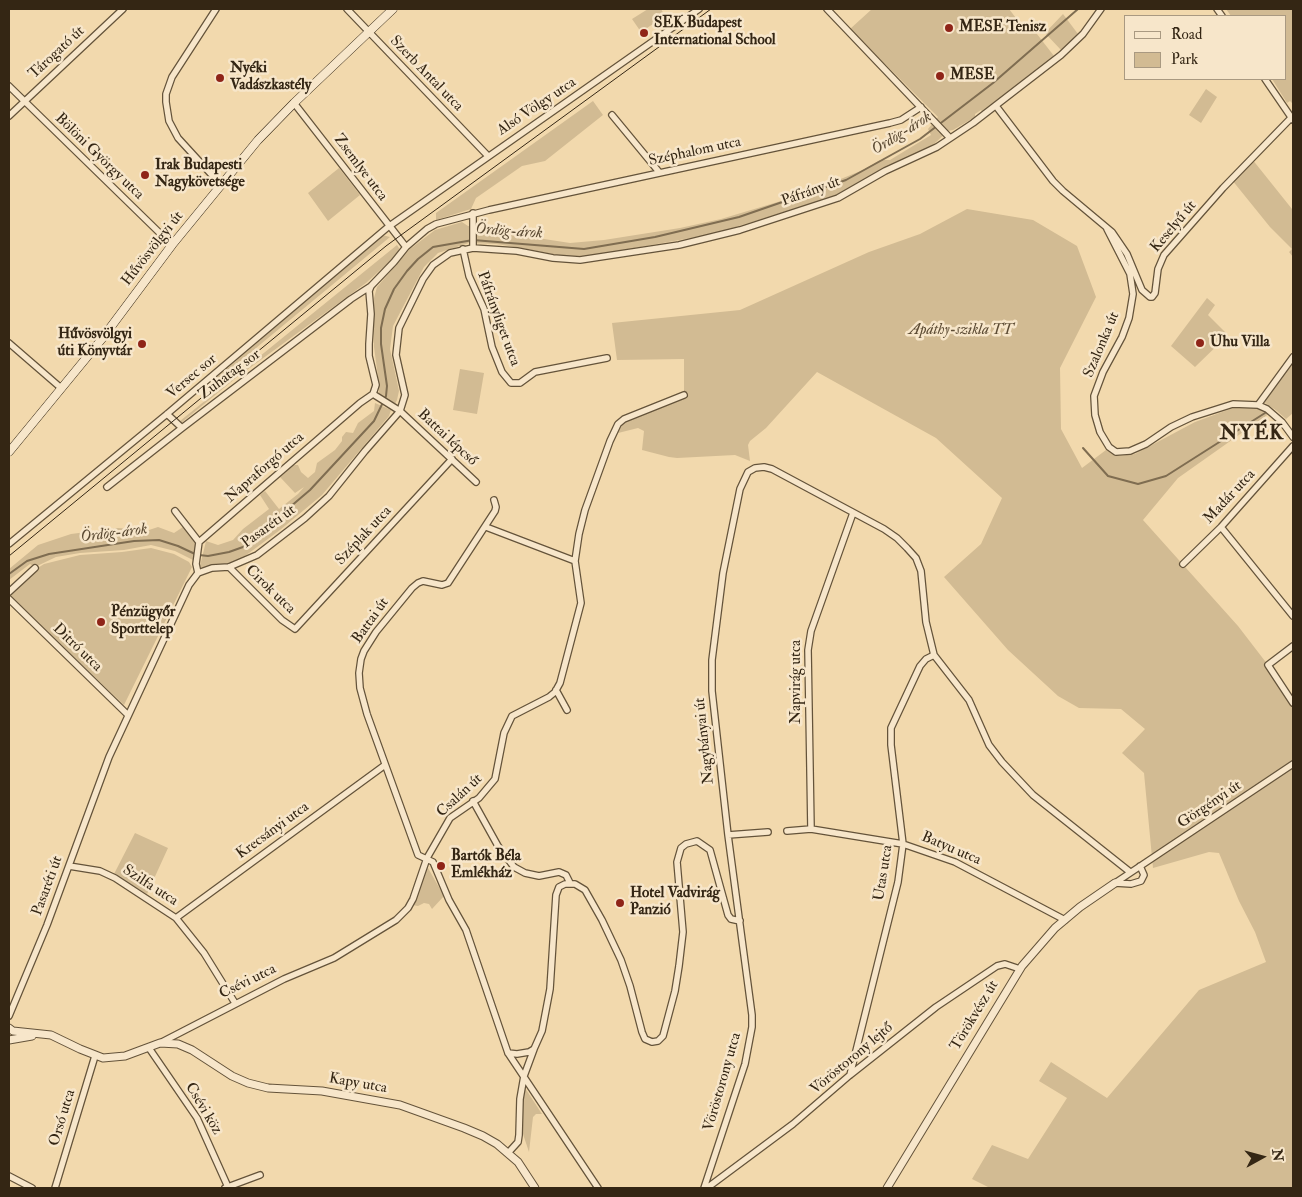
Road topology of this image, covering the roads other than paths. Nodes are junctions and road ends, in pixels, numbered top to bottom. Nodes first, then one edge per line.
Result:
1 (123, 9) edge
2 (216, 9) edge
3 (347, 9) edge
4 (393, 9) edge
5 (699, 9) edge
6 (827, 9) edge
7 (1101, 9) edge
8 (369, 32) junction
9 (1265, 80) edge
10 (9, 86) edge
11 (23, 100) junction
12 (294, 103) junction
13 (996, 106) junction
14 (921, 108) junction
15 (612, 115) dead end
16 (9, 116) edge
17 (1292, 120) edge
18 (950, 138) junction
19 (488, 156) junction
20 (660, 172) junction
21 (221, 185) junction
22 (473, 213) junction
23 (388, 227) junction
24 (1106, 227) junction
25 (172, 246) junction
26 (406, 247) junction
27 (473, 248) junction
28 (463, 249) junction
29 (371, 286) junction
30 (9, 343) edge
31 (1293, 357) edge
32 (607, 358) dead end
33 (60, 388) junction
34 (373, 394) junction
35 (684, 395) dead end
36 (1258, 405) junction
37 (400, 411) junction
38 (167, 414) junction
39 (182, 428) junction
40 (1293, 437) edge
41 (1293, 446) edge
42 (9, 452) edge
43 (452, 459) junction
44 (476, 482) dead end
45 (107, 487) dead end
46 (494, 500) dead end
47 (175, 511) dead end
48 (853, 513) junction
49 (1221, 526) junction
50 (486, 527) junction
51 (199, 543) junction
52 (9, 544) edge
53 (575, 560) junction
54 (1183, 564) dead end
55 (229, 567) junction
56 (35, 568) dead end
57 (198, 573) junction
58 (9, 592) edge
59 (9, 599) edge
60 (1293, 616) edge
61 (295, 629) joint
62 (1293, 646) edge
63 (934, 655) junction
64 (556, 690) junction
65 (1293, 703) edge
66 (567, 710) dead end
67 (128, 715) junction
68 (1293, 764) edge
69 (384, 765) junction
70 (473, 801) junction
71 (811, 829) junction
72 (787, 831) dead end
73 (768, 832) dead end
74 (728, 835) junction
75 (903, 844) junction
76 (427, 858) junction
77 (69, 866) junction
78 (1140, 866) junction
79 (1130, 872) junction
80 (1115, 882) junction
81 (570, 883) junction
82 (176, 918) junction
83 (740, 920) junction
84 (1065, 920) junction
85 (1020, 969) junction
86 (235, 1003) junction
87 (11, 1009) edge
88 (9, 1016) edge
89 (9, 1028) edge
90 (42, 1034) junction
91 (9, 1040) edge
92 (160, 1043) junction
93 (149, 1048) junction
94 (534, 1049) junction
95 (508, 1053) junction
96 (95, 1056) junction
97 (850, 1075) junction
98 (524, 1076) junction
99 (508, 1153) junction
100 (260, 1175) dead end
101 (9, 1176) edge
102 (32, 1188) edge
103 (55, 1188) edge
104 (226, 1188) edge
105 (535, 1188) edge
106 (598, 1188) edge
107 (705, 1188) edge
108 (887, 1188) edge

1 - 11 street, Tárogató út
2 - 21 street
3 - 8 street, Szerb Antal utca
4 - 8 main road, Hűvösvölgyi út
5 - 19 street, Alsó Völgy utca
6 - 14 street
7 - 13 street, Páfrány út
8 - 12 main road, Hűvösvölgyi út
8 - 19 street, Szerb Antal utca
9 - 17 street
10 - 11 street, Bölöni György utca
11 - 16 street, Tárogató út
11 - 25 street, Bölöni György utca
12 - 21 main road, Hűvösvölgyi út
12 - 23 street, Zsemlye utca
13 - 18 street, Páfrány út
13 - 24 street, Szalonka út
14 - 18 street
14 - 20 street, Széphalom utca
15 - 20 street
17 - 24 street, Keselyű út
18 - 27 street, Páfrány út
19 - 23 street, Alsó Völgy utca
20 - 22 street, Széphalom utca
21 - 25 main road, Hűvösvölgyi út
22 - 26 street, Zuhatag sor
22 - 27 street
23 - 26 street, Zsemlye utca
23 - 38 street, Versec sor
24 - 36 street, Szalonka út
25 - 33 main road, Hűvösvölgyi út
26 - 29 street, Zuhatag sor
27 - 28 street
28 - 32 street, Páfrányliget utca
28 - 37 street
29 - 34 street
29 - 39 street, Zuhatag sor
30 - 33 street
31 - 36 street
33 - 42 main road, Hűvösvölgyi út
34 - 37 street, Battai lépcső
34 - 51 street, Napraforgó utca
35 - 53 street
36 - 40 street
37 - 43 street, Battai lépcső
37 - 55 street, Pasaréti út
38 - 39 street
38 - 52 street, Versec sor
39 - 45 street, Zuhatag sor
41 - 49 street, Madár utca
43 - 44 street, Battai lépcső
43 - 61 street, Széplak utca
46 - 50 street
47 - 51 street
48 - 63 street, Nagybányai út
48 - 71 street, Napvirág utca
48 - 74 street, Nagybányai út
49 - 54 street, Madár utca
49 - 60 street
50 - 53 street
50 - 69 street, Battai út
51 - 57 street
53 - 64 street
55 - 57 street, Pasaréti út
55 - 61 street, Cirok utca
56 - 58 street
57 - 67 street, Pasaréti út
59 - 67 street, Ditró utca
62 - 65 street
63 - 75 street, Utas utca
63 - 79 street, Nagybányai út
64 - 66 street
64 - 70 street, Csalán út
67 - 77 street, Pasaréti út
68 - 78 street, Görgényi út
69 - 76 street, Battai út
69 - 82 street, Krecsányi utca
70 - 76 street, Csalán út
70 - 81 street
71 - 72 street, Batyu utca
71 - 75 street, Batyu utca
73 - 74 street
74 - 83 street, Nagybányai út
75 - 84 street, Batyu utca
75 - 97 street, Utas utca
76 - 86 street, Csévi utca
76 - 95 street
77 - 82 street, Szilfa utca
77 - 87 street, Pasaréti út
78 - 79 street, Törökvész út
78 - 80 street
79 - 80 street, Törökvész út
80 - 84 street, Törökvész út
81 - 83 street
81 - 94 street
82 - 86 street, Szilfa utca
83 - 107 street, Vöröstorony utca
84 - 85 street, Törökvész út
85 - 97 street, Vöröstorony lejtő
85 - 108 street, Törökvész út
86 - 92 street, Csévi utca
87 - 88 street, Pasaréti út
89 - 90 street, Csévi utca
90 - 91 street, Csévi utca
90 - 96 street, Csévi utca
92 - 93 street, Csévi utca
92 - 99 street, Kapy utca
93 - 96 street, Csévi utca
93 - 104 street, Csévi köz
94 - 95 street
94 - 98 street
95 - 98 street
96 - 103 street, Orsó utca
97 - 107 street, Vöröstorony lejtő
98 - 99 street
98 - 106 street
99 - 105 street, Kapy utca
100 - 104 street
101 - 102 street

